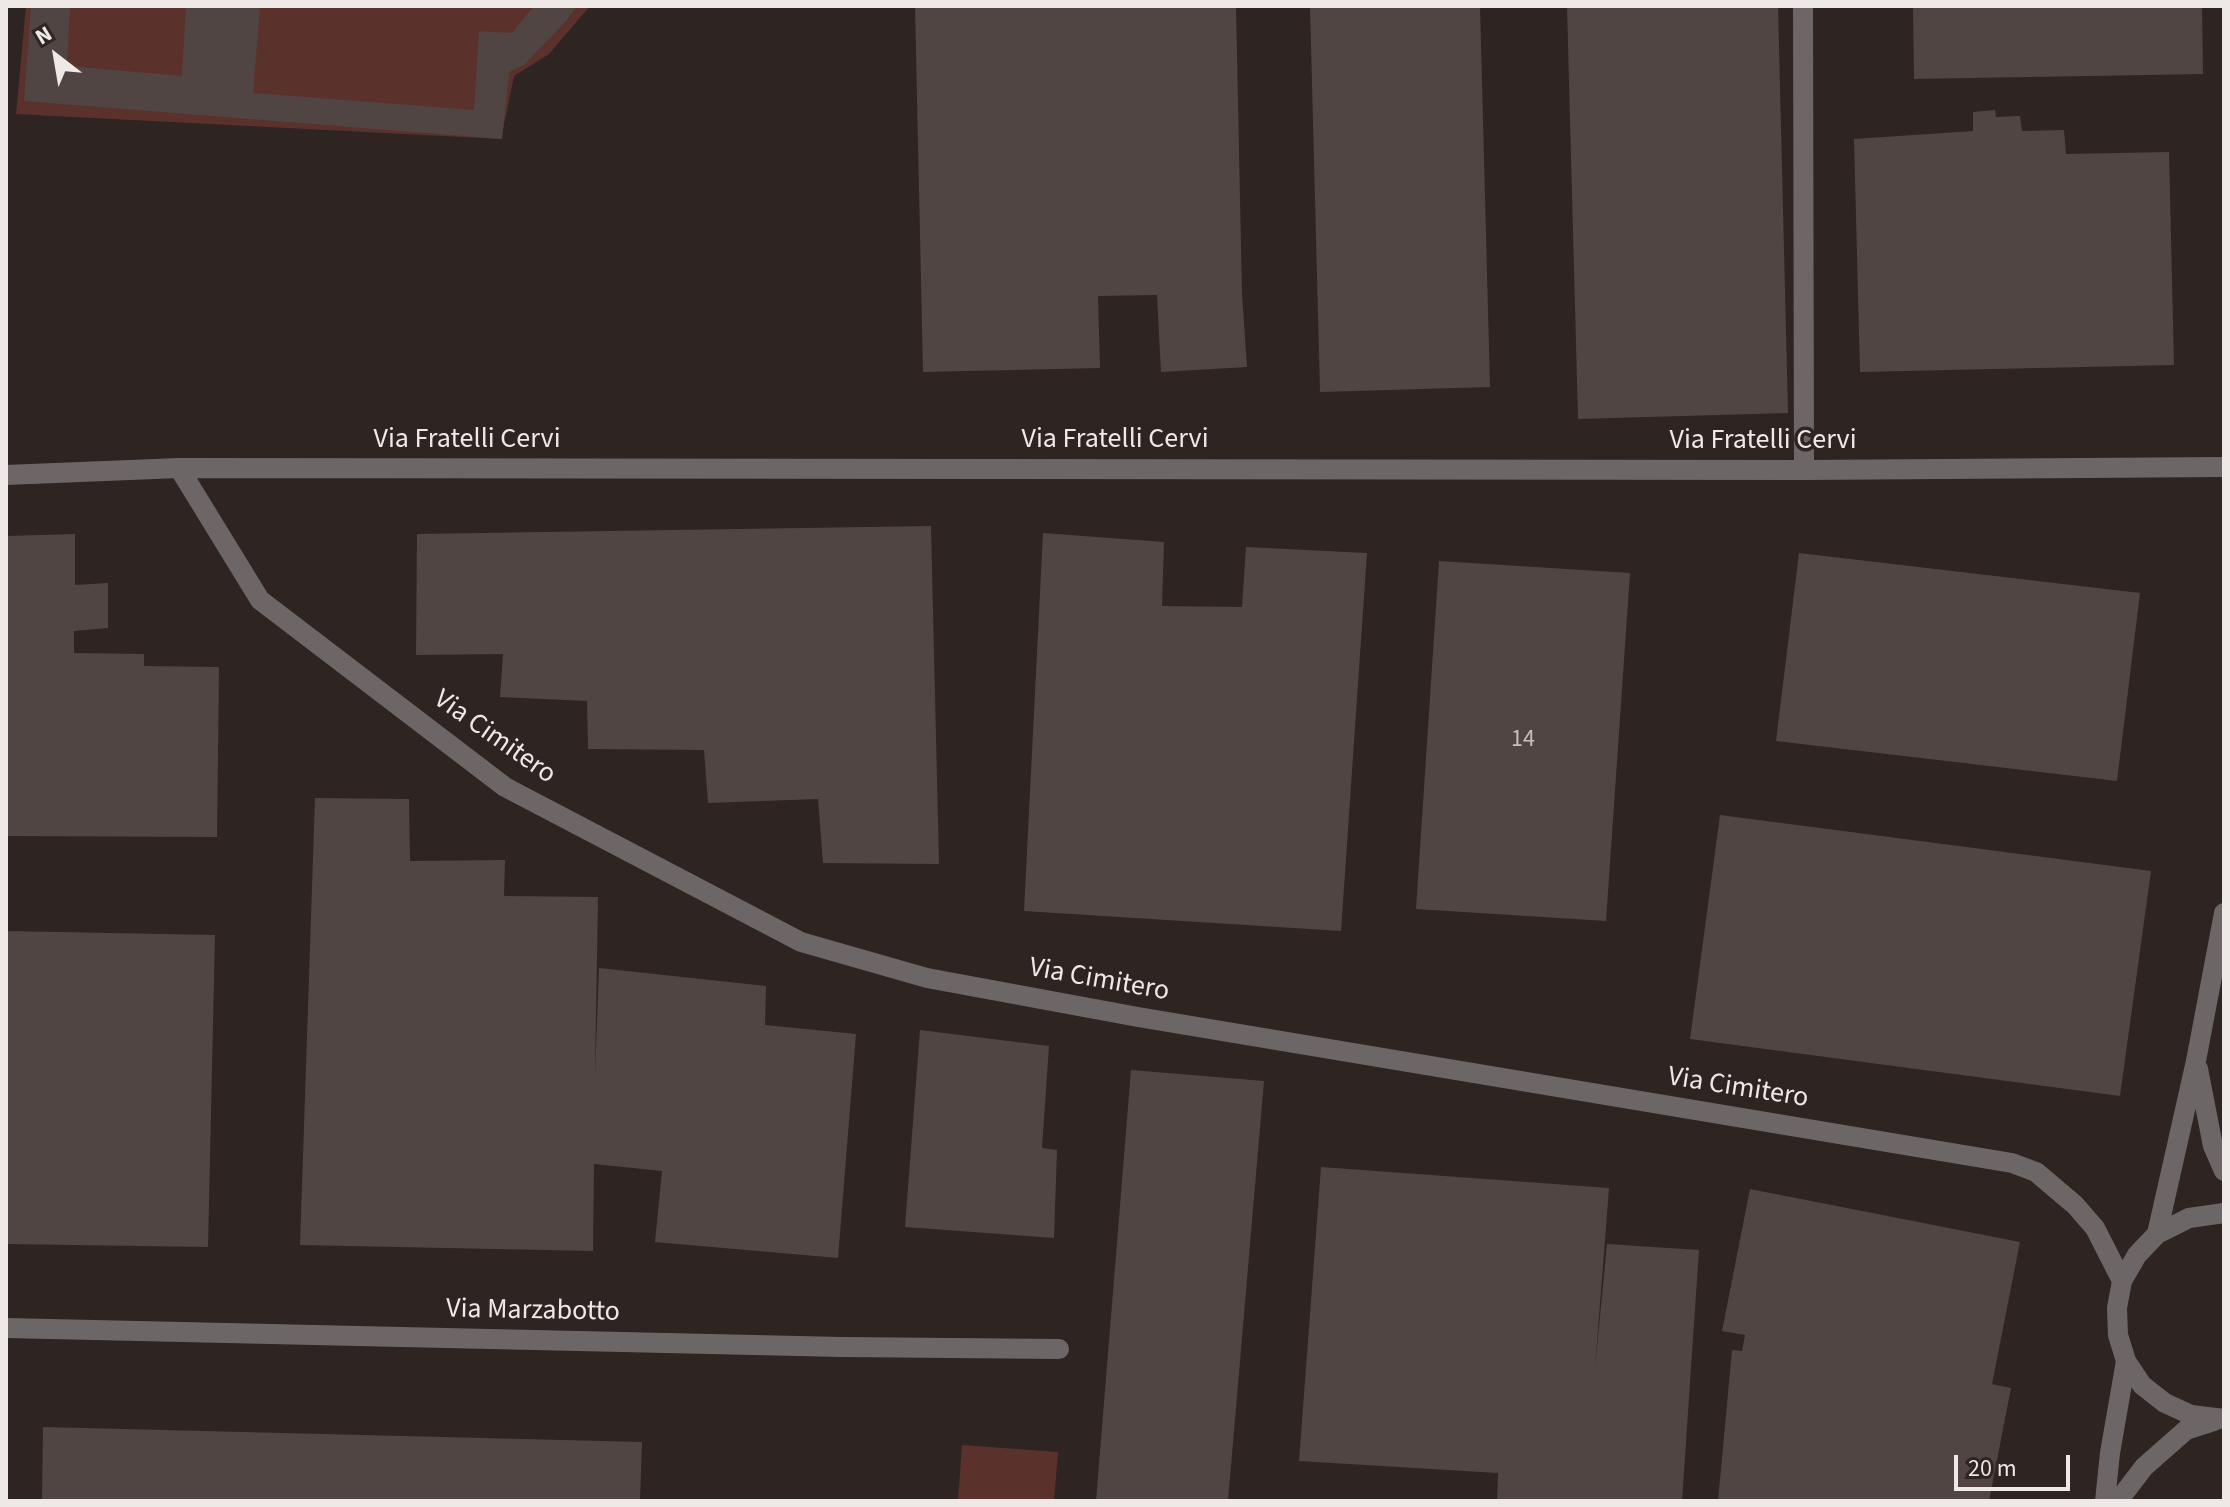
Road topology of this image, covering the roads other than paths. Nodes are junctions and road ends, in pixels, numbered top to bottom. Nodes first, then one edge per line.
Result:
1 (1803, 6) edge
2 (2224, 467) edge
3 (179, 468) junction
4 (1804, 470) junction
5 (6, 475) edge
6 (2224, 913) edge
7 (2196, 1061) junction
8 (2224, 1171) edge
9 (2224, 1213) edge
10 (2157, 1234) junction
11 (2122, 1281) junction
12 (6, 1328) edge
13 (1059, 1349) dead end
14 (2126, 1361) junction
15 (2222, 1419) edge
16 (2105, 1501) edge
17 (2118, 1501) edge

1 - 4 street
2 - 4 street, Via Fratelli Cervi
3 - 4 street, Via Fratelli Cervi
3 - 5 street, Via Fratelli Cervi
3 - 11 street, Via Cimitero
6 - 7 street
7 - 8 street
7 - 10 street
9 - 10 street
10 - 11 street
11 - 14 street
12 - 13 street, Via Marzabotto
14 - 15 street
14 - 16 street
15 - 17 street

